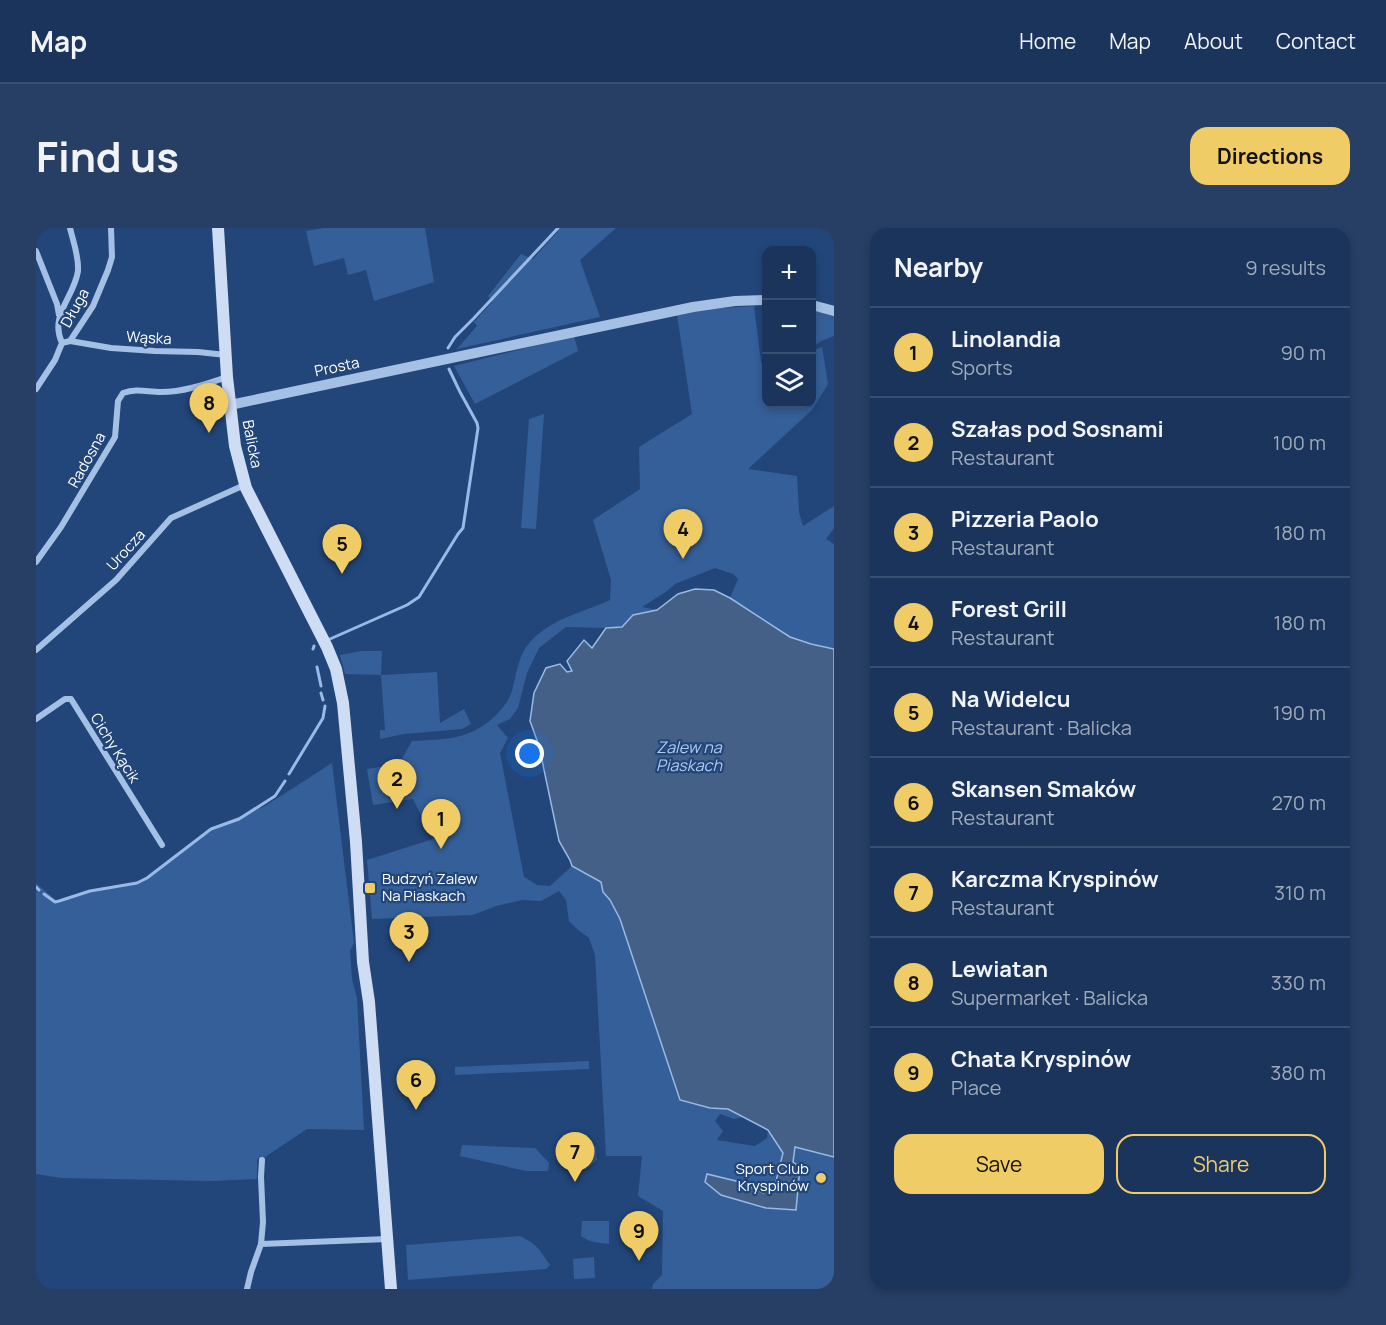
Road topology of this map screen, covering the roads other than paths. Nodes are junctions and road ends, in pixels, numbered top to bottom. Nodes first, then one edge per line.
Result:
1 (70, 228) edge
2 (111, 228) edge
3 (218, 228) edge
4 (36, 251) edge
5 (762, 300) edge
6 (816, 306) edge
7 (834, 311) edge
8 (60, 318) junction
9 (70, 341) junction
10 (63, 343) junction
11 (226, 355) junction
12 (227, 377) junction
13 (36, 388) edge
14 (230, 405) junction
15 (246, 488) junction
16 (36, 562) edge
17 (36, 650) edge
18 (36, 719) edge
19 (162, 844) dead end
20 (262, 1160) dead end
21 (387, 1239) junction
22 (261, 1244) junction
23 (247, 1289) edge
24 (391, 1289) edge

1 - 8 street
2 - 9 street, Długa
3 - 11 main road, Balicka
4 - 8 street
5 - 14 street, Prosta
6 - 7 street
8 - 10 street
9 - 10 street, Długa
9 - 11 street, Wąska
10 - 13 street, Długa
11 - 12 main road, Balicka
12 - 14 main road, Balicka
12 - 16 street, Radosna
14 - 15 main road, Balicka
15 - 17 street, Urocza
15 - 21 main road, Balicka
18 - 19 street, Cichy Kącik
20 - 22 street
21 - 22 street
21 - 24 main road, Balicka
22 - 23 street

